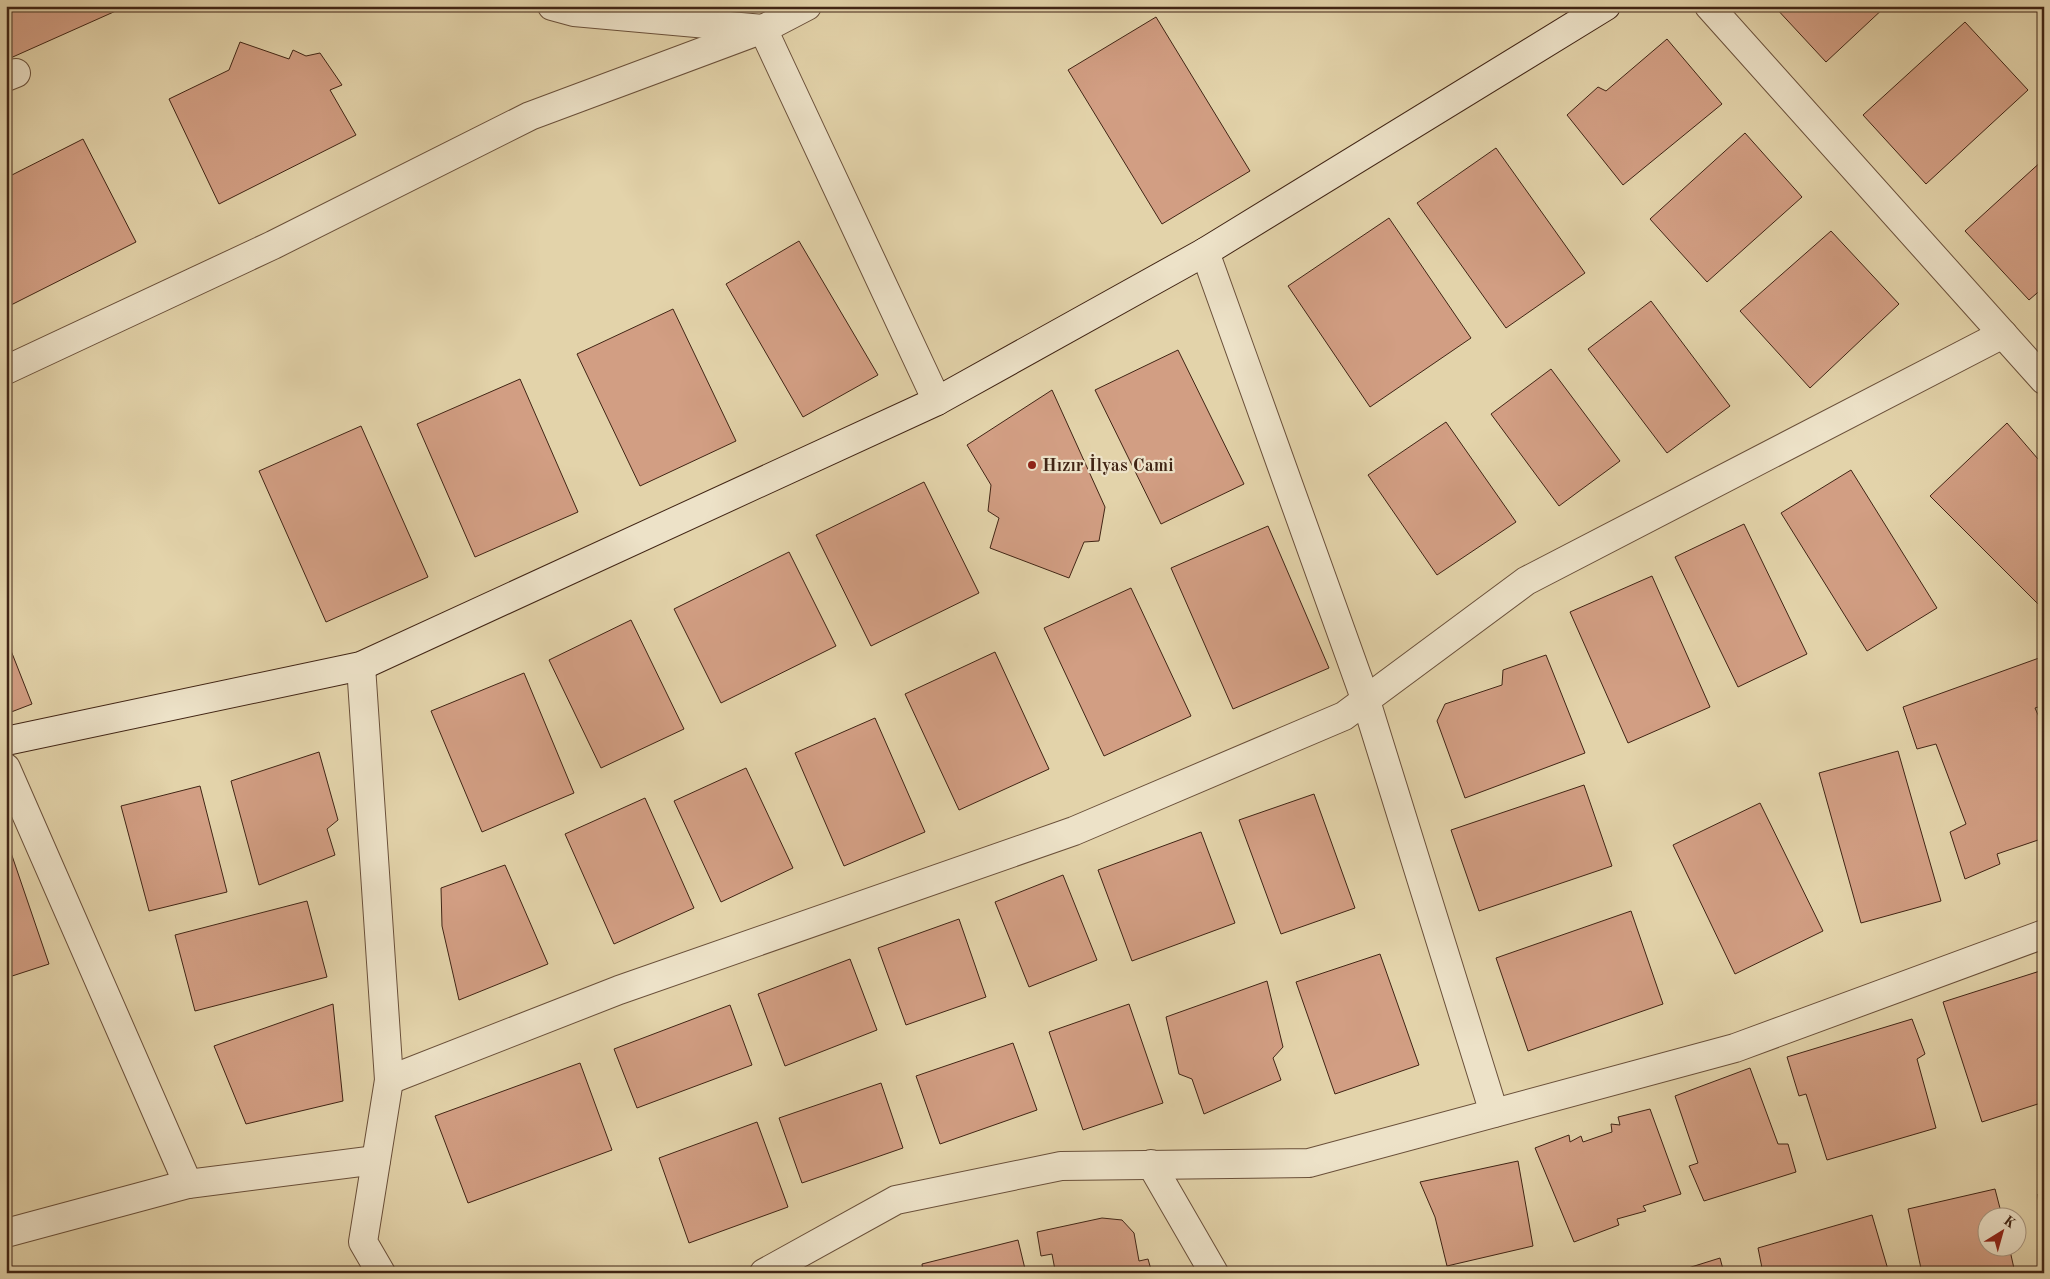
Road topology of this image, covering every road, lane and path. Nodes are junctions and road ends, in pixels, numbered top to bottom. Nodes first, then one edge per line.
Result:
1 (552, 6) edge
2 (806, 6) edge
3 (1606, 6) edge
4 (1709, 6) edge
5 (763, 29) junction
6 (1205, 252) junction
7 (2003, 334) junction
8 (6, 370) edge
9 (2044, 380) edge
10 (937, 401) junction
11 (361, 666) junction
12 (1366, 702) junction
13 (6, 741) edge
14 (6, 768) edge
15 (2044, 934) edge
16 (389, 1080) junction
17 (1494, 1113) junction
18 (376, 1160) junction
19 (1151, 1164) junction
20 (188, 1184) junction
21 (6, 1233) edge
22 (381, 1273) edge
23 (764, 1273) edge
24 (1214, 1273) edge

1 - 5 street
2 - 5 street
3 - 6 street
4 - 7 street
5 - 8 street
5 - 10 street
6 - 10 street
6 - 12 street
7 - 9 street
7 - 12 street
10 - 11 street
11 - 13 street
11 - 16 street
12 - 16 street
12 - 17 street
14 - 20 street
15 - 17 street
16 - 18 street
17 - 19 street
18 - 20 street
18 - 22 street
19 - 23 street
19 - 24 street
20 - 21 street

